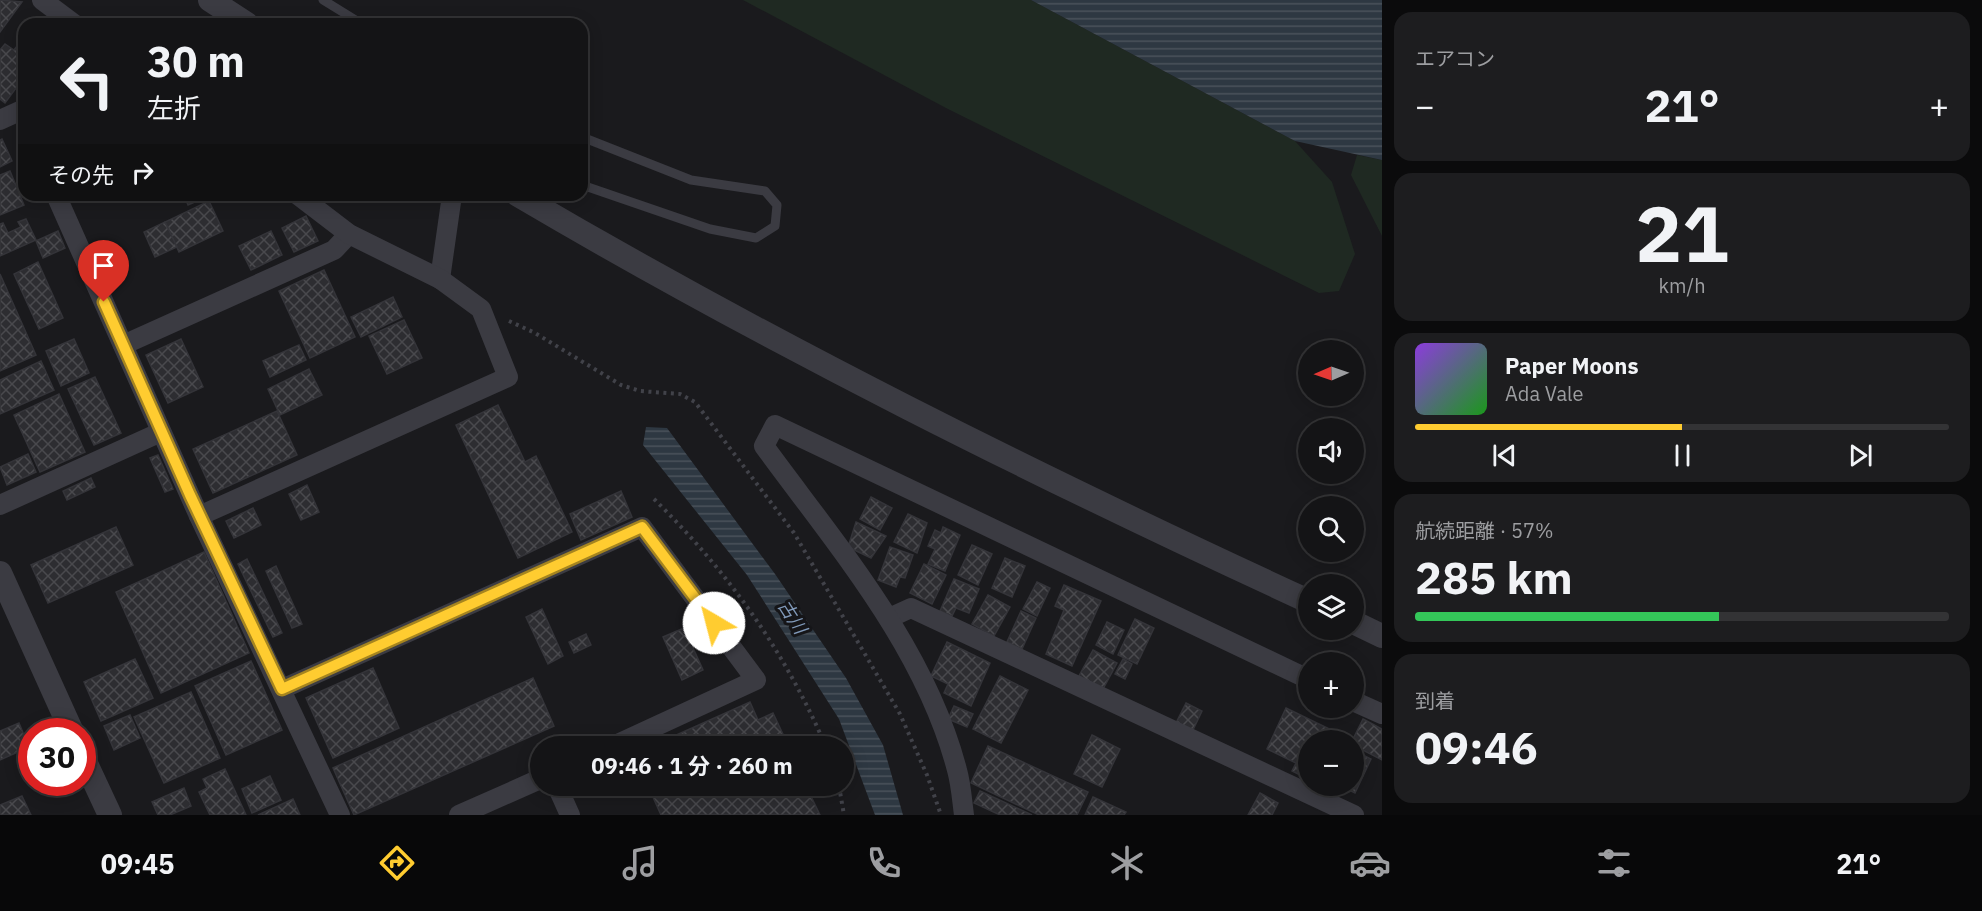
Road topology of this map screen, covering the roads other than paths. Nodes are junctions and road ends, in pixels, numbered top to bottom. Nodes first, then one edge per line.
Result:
1 (42, 0) edge
2 (210, 0) edge
3 (323, 0) edge
4 (67, 18) edge
5 (238, 18) edge
6 (352, 18) edge
7 (588, 139) edge
8 (588, 187) edge
9 (59, 201) edge
10 (306, 201) edge
11 (451, 201) edge
12 (528, 201) edge
13 (349, 234) junction
14 (440, 279) junction
15 (123, 345) junction
16 (161, 432) junction
17 (0, 506) edge
18 (200, 516) junction
19 (0, 573) edge
20 (1298, 596) edge
21 (889, 618) junction
22 (1364, 627) edge
23 (1382, 636) edge
24 (1298, 674) edge
25 (282, 689) junction
26 (1364, 706) edge
27 (1382, 714) edge
28 (66, 718) edge
29 (635, 736) edge
30 (530, 783) edge
31 (96, 785) edge
32 (561, 796) edge
33 (110, 815) edge
34 (340, 815) edge
35 (459, 815) edge
36 (570, 815) edge
37 (964, 815) edge
38 (1354, 815) edge

1 - 4 street
2 - 5 street
3 - 6 lane
7 - 8 lane
9 - 15 street
10 - 13 street
11 - 14 street
12 - 20 street
13 - 14 street
13 - 15 street
14 - 18 street
15 - 16 street
16 - 17 street
16 - 18 street
18 - 25 street
19 - 28 street
21 - 24 street
21 - 37 street
21 - 38 street
22 - 23 street
25 - 29 street
25 - 34 street
26 - 27 street
30 - 35 street
31 - 33 street
32 - 36 street

